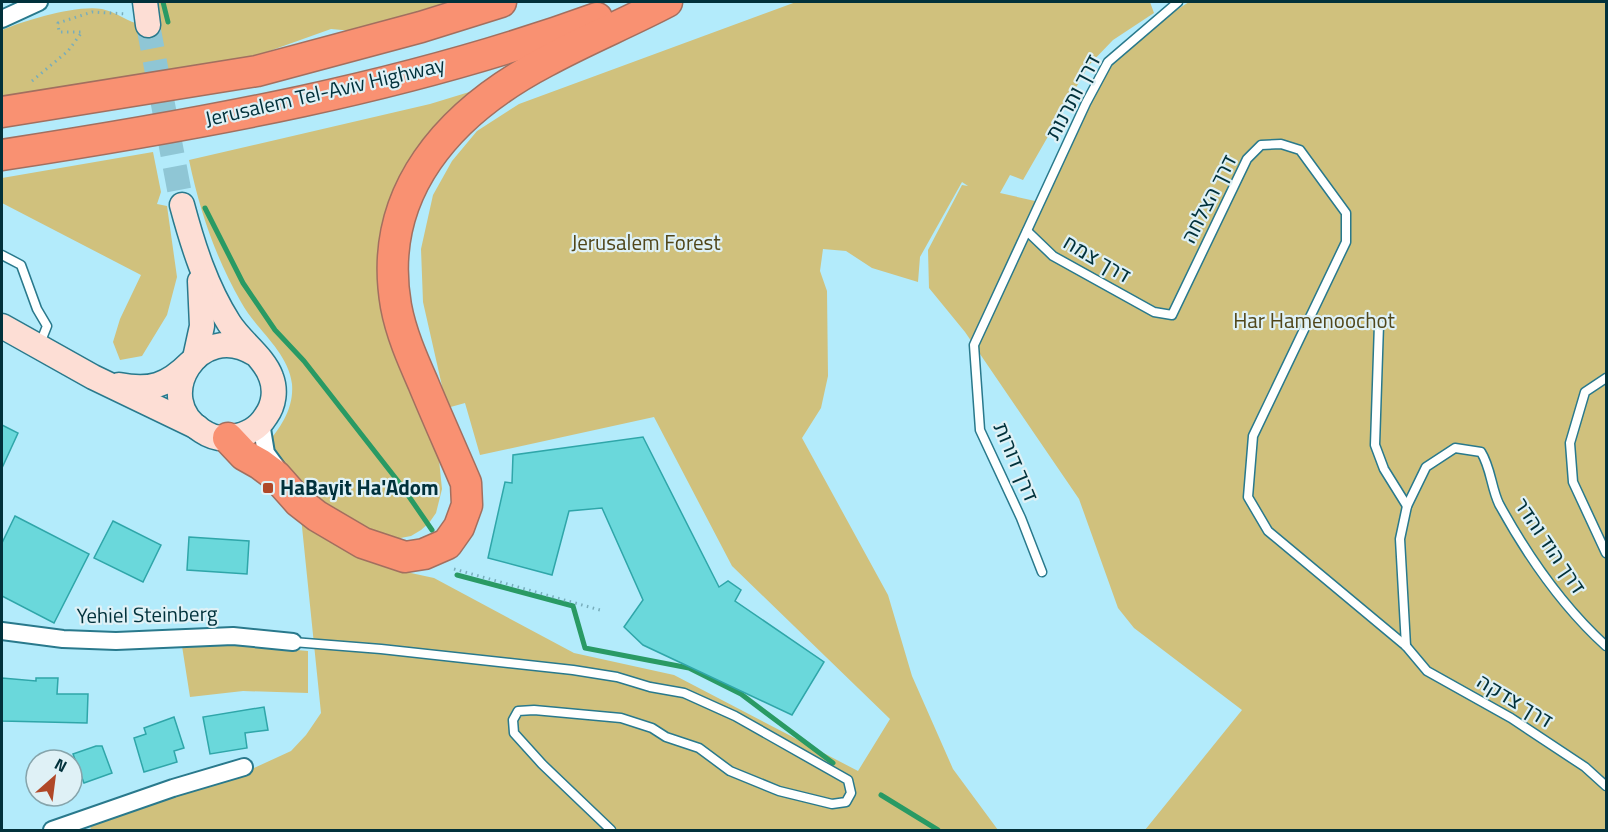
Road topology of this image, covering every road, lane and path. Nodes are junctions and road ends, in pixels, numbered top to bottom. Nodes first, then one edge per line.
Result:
1 (39, 2) edge
2 (501, 2) edge
3 (641, 2) edge
4 (667, 2) edge
5 (1178, 2) edge
6 (147, 14) edge
7 (2, 19) edge
8 (33, 81) dead end
9 (2, 112) edge
10 (2, 155) edge
11 (182, 205) tunnel mouth
12 (1027, 231) junction
13 (2, 255) edge
14 (197, 255) junction
15 (1154, 312) joint
16 (1379, 324) dead end
17 (2, 326) edge
18 (38, 346) junction
19 (255, 354) junction
20 (192, 360) junction
21 (93, 377) junction
22 (1606, 378) edge
23 (261, 423) junction
24 (199, 429) junction
25 (228, 438) junction
26 (467, 505) junction
27 (1407, 506) junction
28 (1606, 553) edge
29 (411, 556) junction
30 (1042, 572) dead end
31 (600, 610) dead end
32 (2, 631) edge
33 (293, 642) joint
34 (1406, 646) junction
35 (1606, 646) edge
36 (244, 767) dead end
37 (1606, 786) edge
38 (52, 831) edge
39 (611, 831) edge

1 - 7 street
2 - 9 highway, Jerusalem Tel-Aviv Highway
3 - 10 highway, Jerusalem Tel-Aviv Highway
4 - 26 highway
5 - 12 lane, דרך ותרנות
6 - 8 path
11 - 14 main road
12 - 15 lane, דרך צמח
12 - 30 lane, דרך דורות
13 - 18 lane
14 - 19 main road
14 - 20 main road
15 - 34 lane, דרך הצלחה
16 - 27 lane
17 - 18 main road
18 - 21 main road
19 - 20 main road
19 - 23 main road
20 - 21 main road
20 - 24 main road
21 - 24 main road
22 - 28 lane
23 - 25 main road
23 - 26 street
24 - 25 main road
25 - 29 highway
26 - 29 highway
27 - 34 lane, דרך הוד והדר
27 - 35 lane, דרך הוד והדר
29 - 31 path
32 - 33 street, Yehiel Steinberg
33 - 39 lane
34 - 37 lane, דרך צדקה
36 - 38 street

